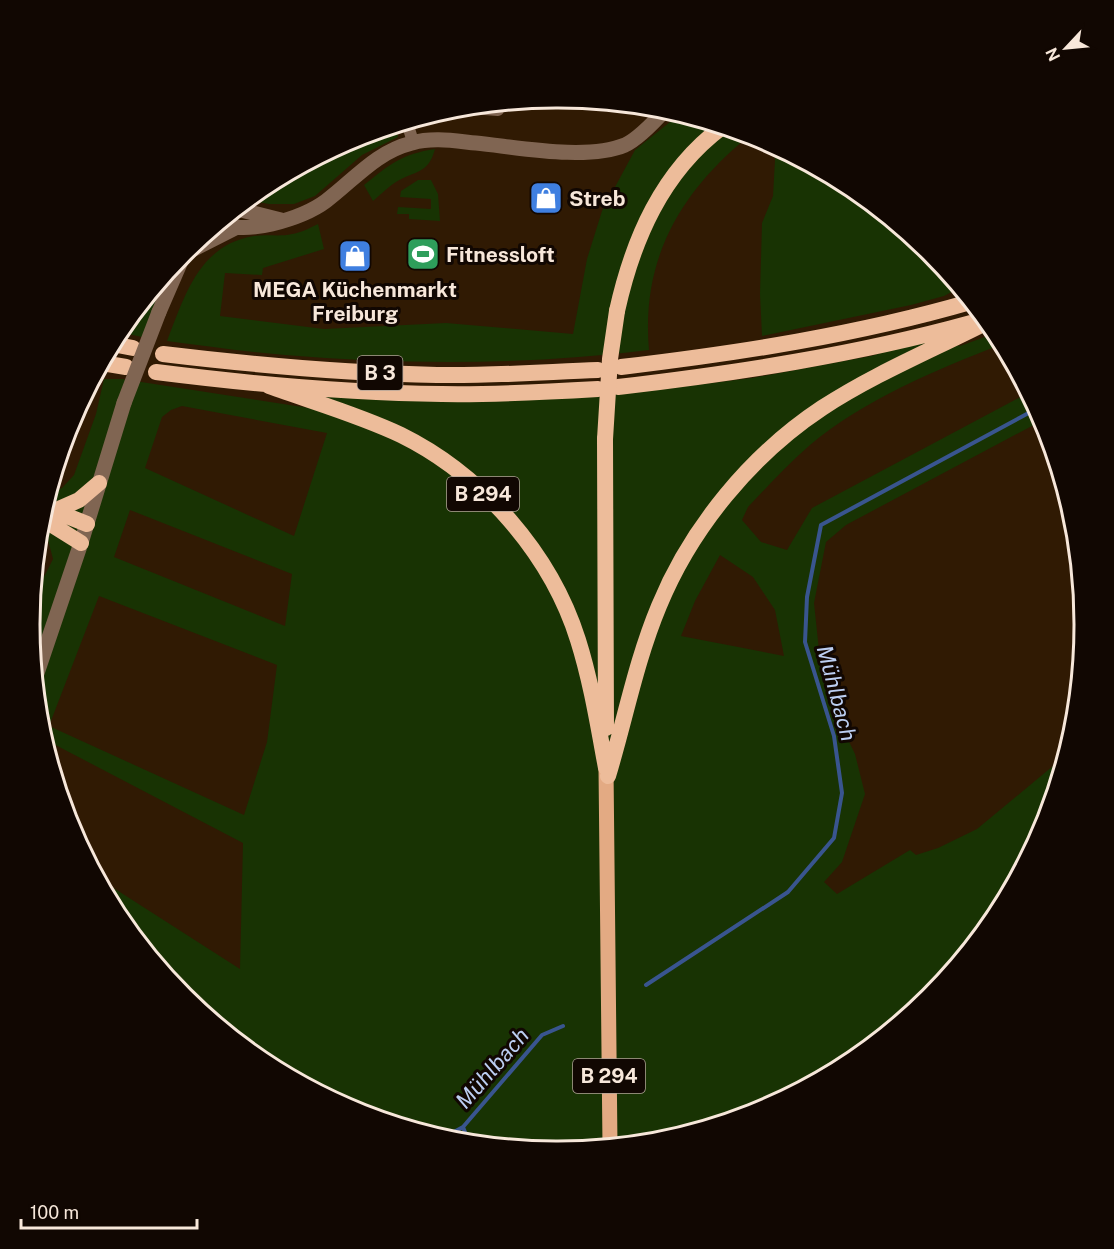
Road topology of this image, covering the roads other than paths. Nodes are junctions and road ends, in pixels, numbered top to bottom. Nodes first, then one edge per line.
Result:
1 (659, 118) edge
2 (410, 130) edge
3 (716, 133) edge
4 (414, 142) junction
5 (247, 212) edge
6 (284, 221) junction
7 (229, 226) edge
8 (237, 227) junction
9 (213, 239) edge
10 (172, 280) edge
11 (956, 297) edge
12 (962, 304) edge
13 (937, 311) junction
14 (975, 323) edge
15 (977, 325) edge
16 (123, 346) edge
17 (133, 348) dead end
18 (163, 354) dead end
19 (111, 364) edge
20 (126, 367) dead end
21 (621, 367) dead end
22 (598, 370) dead end
23 (156, 372) dead end
24 (269, 386) junction
25 (618, 387) dead end
26 (598, 389) dead end
27 (99, 483) junction
28 (53, 510) edge
29 (52, 515) edge
30 (52, 518) edge
31 (87, 524) junction
32 (81, 543) junction
33 (42, 658) edge
34 (607, 776) junction
35 (610, 1138) edge

1 - 4 street
2 - 4 street
3 - 34 highway, B 294, bridge
4 - 6 street
5 - 6 street
6 - 8 street
7 - 8 street
8 - 9 street
10 - 27 street, bridge
11 - 13 highway
12 - 13 highway
13 - 21 highway
14 - 25 highway
15 - 34 highway
16 - 17 highway
18 - 22 highway, B 3
19 - 20 highway
23 - 24 highway, B 3
24 - 26 highway, B 3
24 - 34 highway, B 294
27 - 28 highway
27 - 31 street
29 - 31 highway
30 - 32 highway
31 - 32 street
32 - 33 street
34 - 35 main road, B 294

